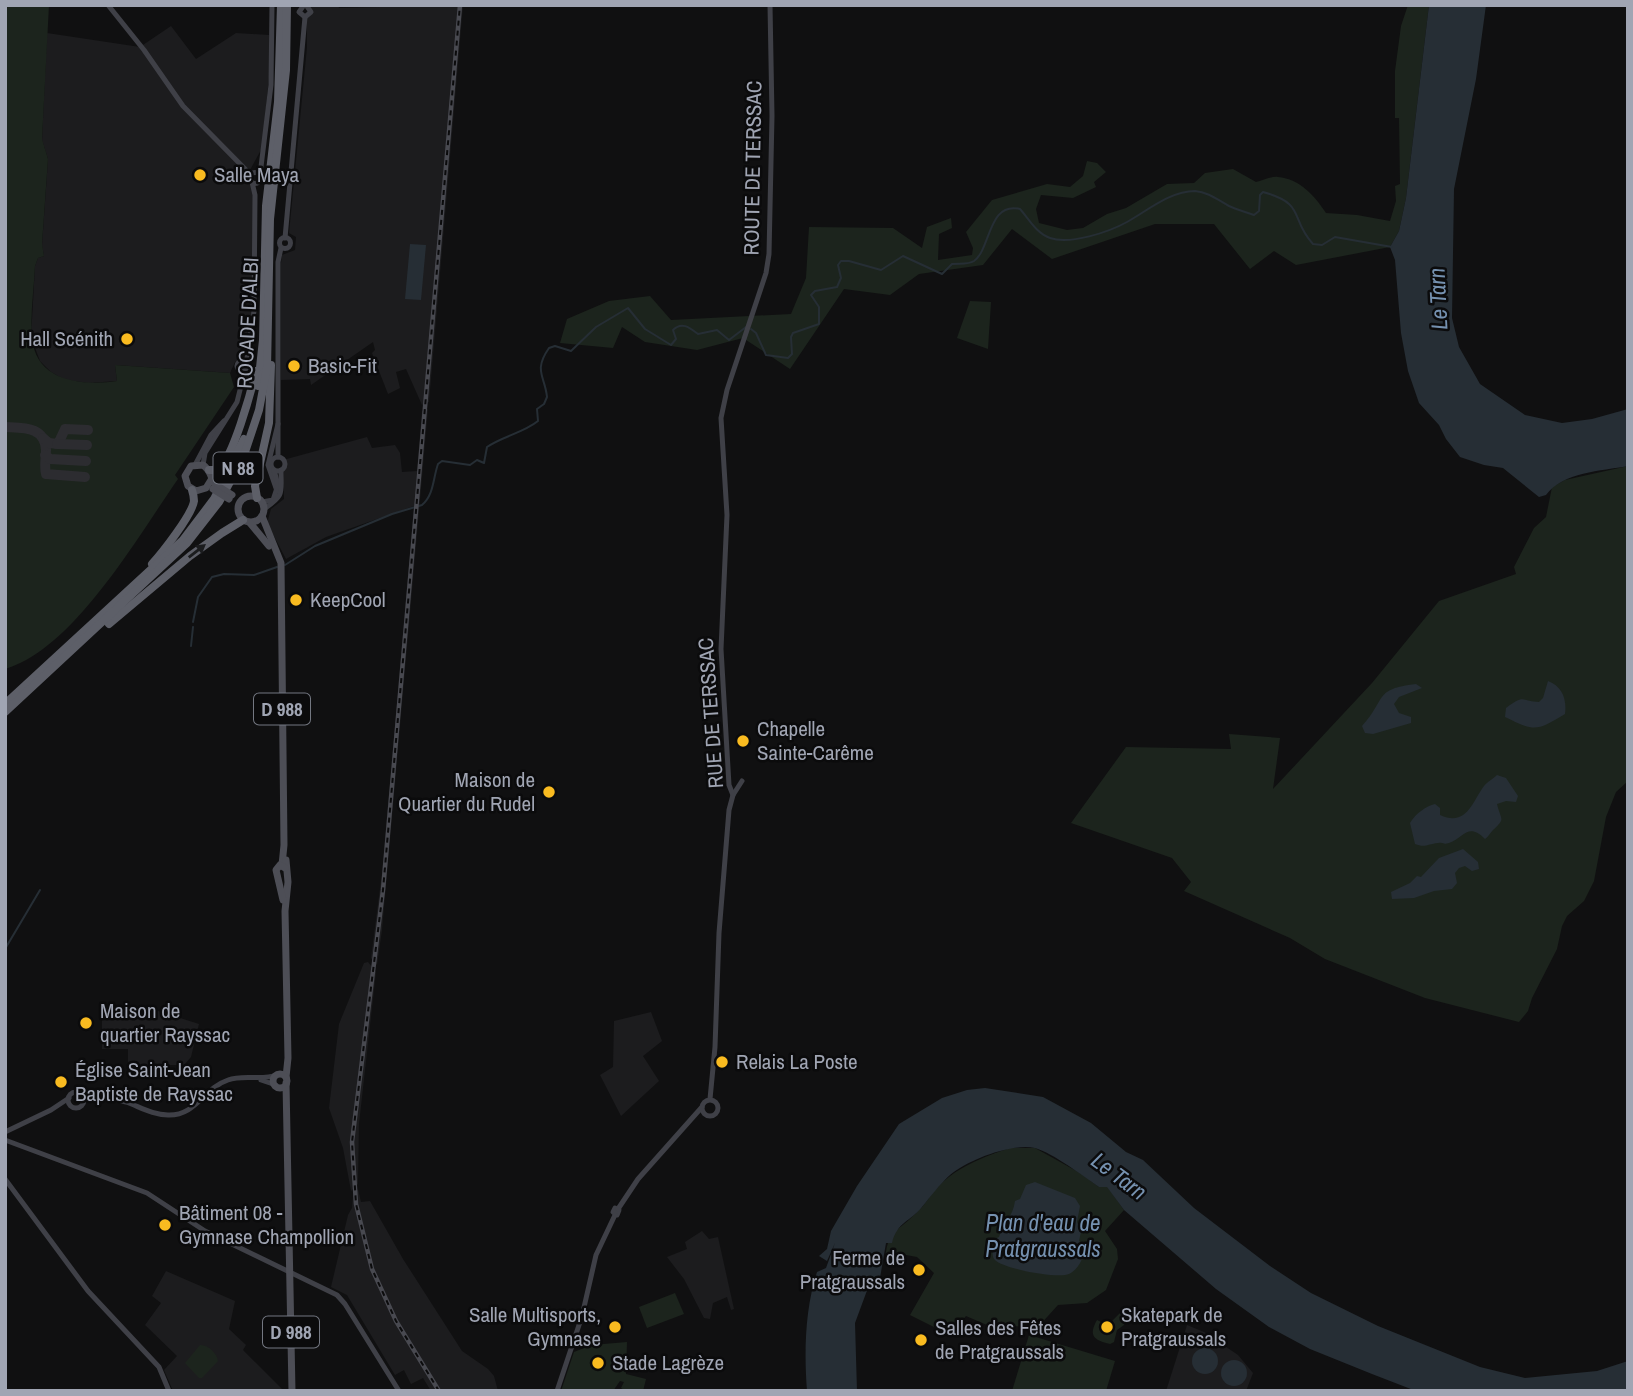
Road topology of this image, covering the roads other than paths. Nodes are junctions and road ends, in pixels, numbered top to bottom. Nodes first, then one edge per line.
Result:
1 (108, 5) edge
2 (272, 5) edge
3 (282, 5) edge
4 (287, 5) edge
5 (305, 5) edge
6 (770, 5) edge
7 (254, 176) junction
8 (271, 219) junction
9 (263, 309) junction
10 (748, 328) joint
11 (279, 421) junction
12 (276, 458) junction
13 (202, 467) junction
14 (274, 470) junction
15 (281, 470) junction
16 (212, 486) junction
17 (192, 490) junction
18 (277, 491) junction
19 (231, 497) junction
20 (243, 499) junction
21 (261, 506) junction
22 (238, 507) junction
23 (247, 522) junction
24 (281, 568) junction
25 (130, 589) junction
26 (68, 655) junction
27 (5, 704) edge
28 (5, 712) edge
29 (729, 785) junction
30 (733, 795) junction
31 (282, 1079) junction
32 (69, 1098) junction
33 (83, 1100) junction
34 (710, 1100) junction
35 (71, 1106) junction
36 (702, 1107) junction
37 (51, 1110) junction
38 (704, 1114) junction
39 (694, 1115) junction
40 (7, 1132) edge
41 (9, 1142) edge
42 (5, 1179) edge
43 (291, 1274) junction
44 (169, 1391) edge
45 (292, 1391) edge
46 (399, 1391) edge
47 (557, 1391) edge

1 - 7 street
2 - 7 street
3 - 9 highway, ROCADE D'ALBI / N 88
4 - 8 highway, ROCADE D'ALBI / N 88
5 - 11 street
6 - 10 street, ROUTE DE TERSSAC
7 - 13 street
8 - 21 highway
8 - 26 highway, ROCADE D'ALBI / N 88
9 - 13 highway
9 - 25 highway, ROCADE D'ALBI / N 88
10 - 29 street, RUE DE TERSSAC
11 - 12 street
11 - 18 street
12 - 14 street
12 - 15 street
13 - 16 main road
13 - 17 main road
14 - 15 street
14 - 18 street
15 - 21 street
16 - 17 main road
16 - 19 main road, bridge
17 - 25 highway
18 - 21 street
19 - 20 main road
19 - 22 main road
20 - 21 main road
20 - 22 main road
21 - 23 main road
21 - 24 main road, D 988
22 - 23 main road
23 - 24 main road, D 988
26 -> 23 highway
24 - 31 main road, D 988
25 - 27 highway, ROCADE D'ALBI / N 88
26 - 28 highway, ROCADE D'ALBI / N 88
29 - 30 street, RUE DE TERSSAC
29 - 30 street
30 - 34 street, RUE DE TERSSAC
31 - 33 street
31 - 43 main road, D 988
32 - 33 street
32 - 35 street
32 - 37 street
33 - 35 street
34 - 36 street
34 - 38 street
35 - 37 street
36 - 38 street
36 - 39 street
37 - 40 street
38 - 39 street
39 - 47 street
40 - 41 street
41 - 43 street
42 - 44 street
43 - 45 main road, D 988
43 - 46 street

